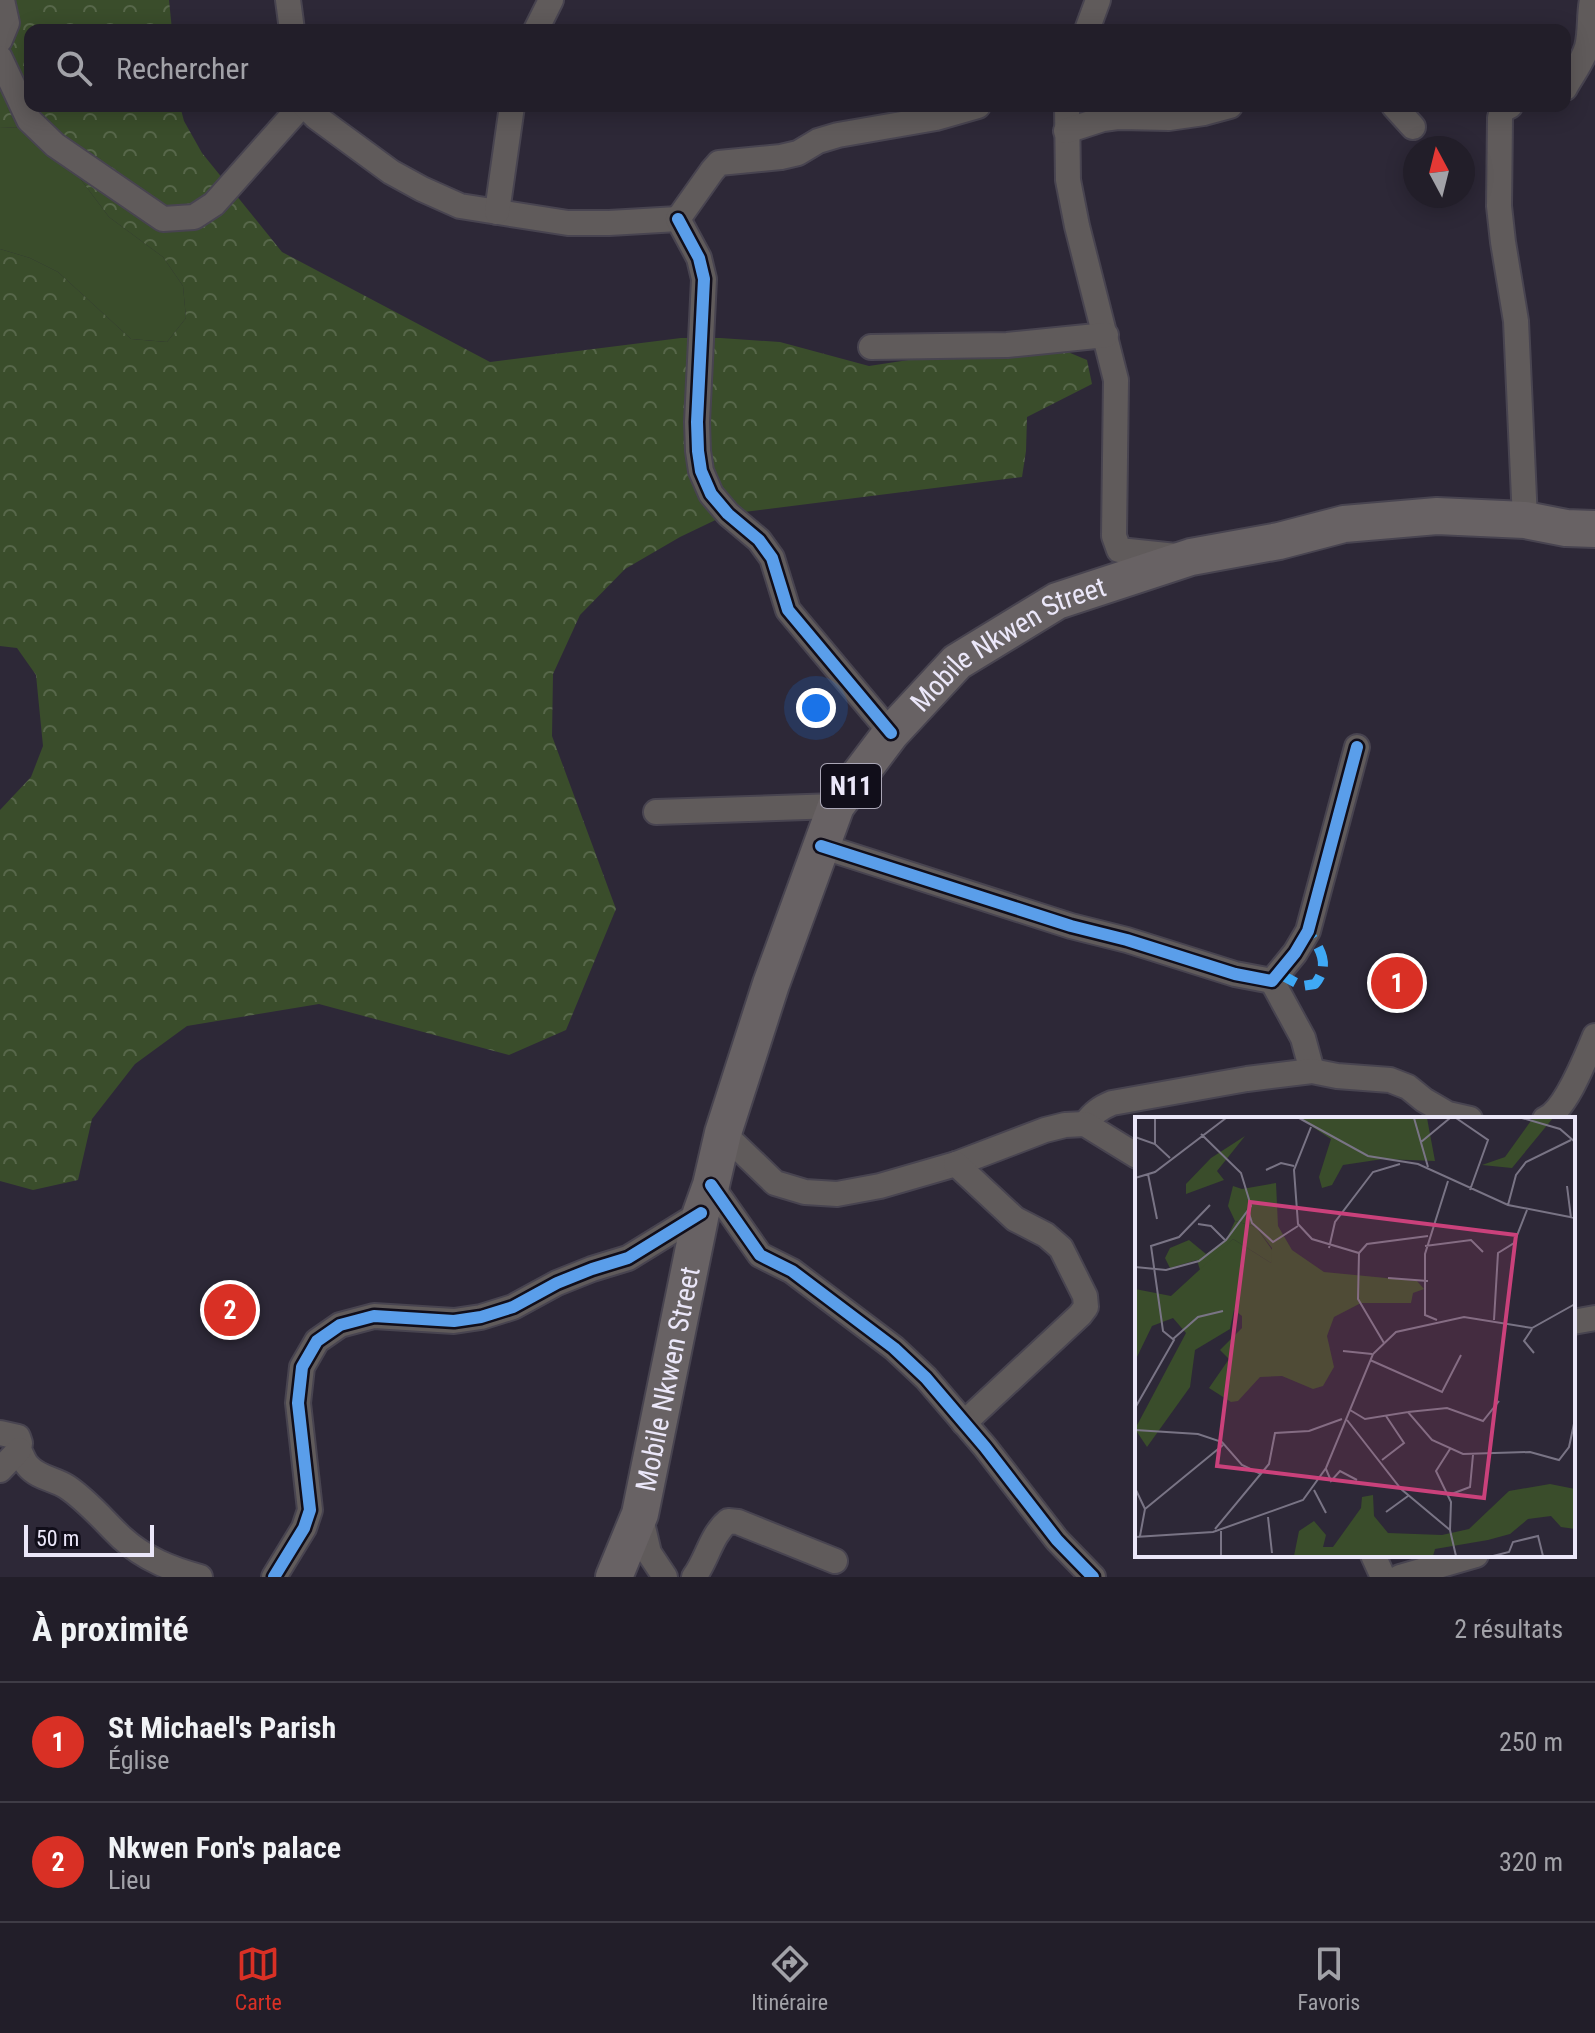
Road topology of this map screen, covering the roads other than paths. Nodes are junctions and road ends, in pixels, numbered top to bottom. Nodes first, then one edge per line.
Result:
1 (2, 0) edge
2 (288, 0) edge
3 (551, 0) edge
4 (1098, 0) edge
5 (1592, 0) edge
6 (291, 24) edge
7 (539, 24) edge
8 (1089, 24) edge
9 (0, 40) edge
10 (0, 58) edge
11 (1571, 77) edge
12 (24, 109) edge
13 (25, 112) edge
14 (298, 112) edge
15 (310, 112) edge
16 (511, 112) edge
17 (957, 112) edge
18 (1067, 112) edge
19 (1208, 112) edge
20 (1399, 112) edge
21 (1502, 112) edge
22 (1413, 127) dead end
23 (1066, 131) junction
24 (497, 212) junction
25 (678, 219) junction
26 (1106, 335) junction
27 (871, 347) dead end
28 (1525, 520) junction
29 (1595, 529) edge
30 (1191, 557) junction
31 (891, 733) junction
32 (1357, 747) dead end
33 (836, 806) junction
34 (656, 812) dead end
35 (821, 846) junction
36 (1272, 981) junction
37 (1595, 1036) edge
38 (1312, 1071) junction
39 (1461, 1117) edge
40 (1551, 1117) edge
41 (1085, 1124) junction
42 (723, 1133) junction
43 (1135, 1155) edge
44 (956, 1164) junction
45 (706, 1199) junction
46 (1595, 1318) edge
47 (1575, 1322) edge
48 (964, 1423) junction
49 (0, 1433) edge
50 (19, 1450) junction
51 (0, 1470) edge
52 (640, 1514) junction
53 (1374, 1557) edge
54 (1469, 1557) edge
55 (835, 1561) dead end
56 (200, 1577) edge
57 (274, 1577) edge
58 (614, 1577) edge
59 (665, 1577) edge
60 (694, 1577) edge
61 (1093, 1577) edge
62 (1383, 1577) edge
63 (1400, 1577) edge

1 - 9 street
2 - 6 street
3 - 7 street
4 - 8 street
5 - 11 street
10 - 12 street
13 - 14 street
15 - 24 street
16 - 24 street
17 - 25 street
18 - 23 street
19 - 23 street
20 - 22 street
21 - 28 street
23 - 26 street
24 - 25 street
25 - 31 street
26 - 27 street
26 - 30 street
28 - 29 highway, Mobile Nkwen Street / N11
28 - 30 highway, Mobile Nkwen Street / N11
30 - 31 highway, Mobile Nkwen Street / N11
31 - 33 highway, Mobile Nkwen Street / N11
32 - 36 street
33 - 34 street
33 - 35 highway, Mobile Nkwen Street / N11
35 - 36 street
35 - 42 highway, Mobile Nkwen Street / N11
36 - 38 street
37 - 40 street
38 - 39 street
38 - 41 street
41 - 43 street
41 - 44 street
42 - 44 street
42 - 45 highway, Mobile Nkwen Street / N11
44 - 48 street
45 - 48 street
45 - 52 highway, Mobile Nkwen Street / N11
45 - 57 street
46 - 47 street
48 - 61 street
49 - 50 street
50 - 51 street
50 - 56 street
52 - 58 highway, Mobile Nkwen Street / N11
52 - 59 street
53 - 62 street
54 - 63 street
55 - 60 street

